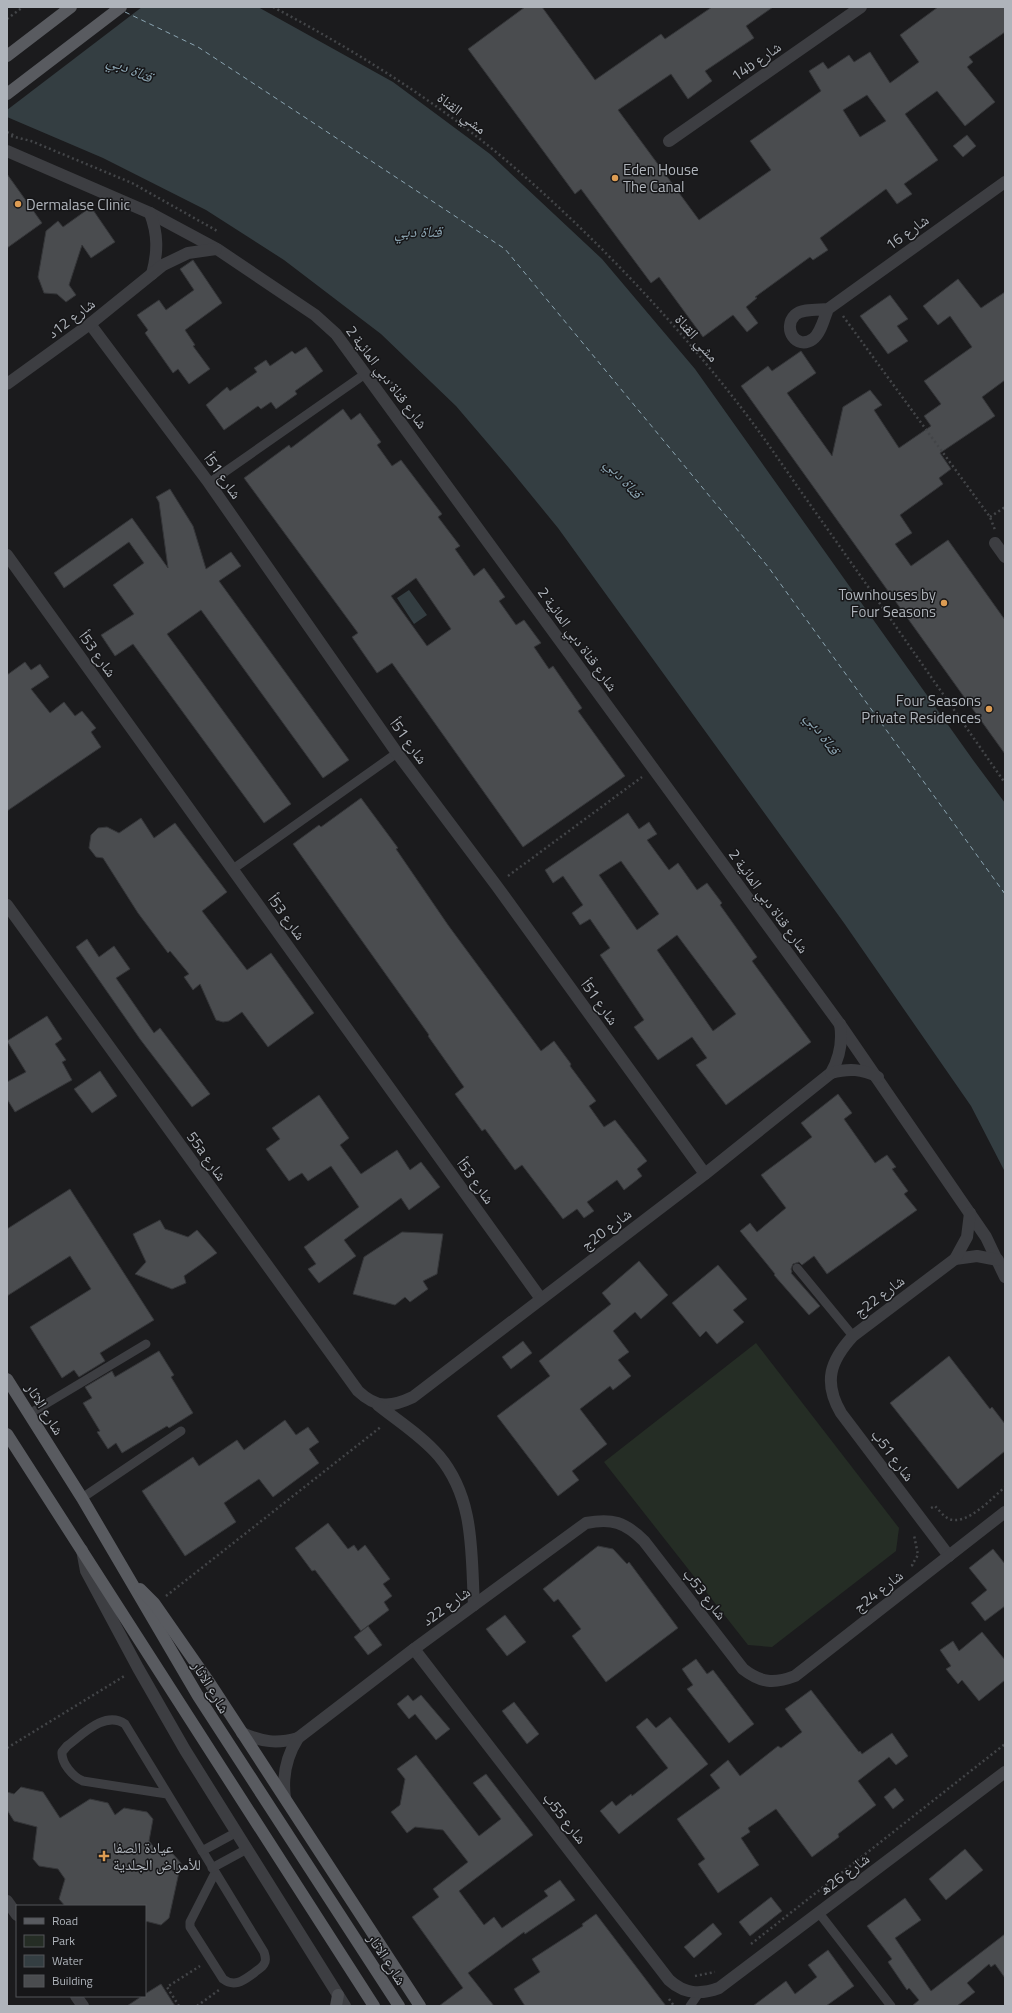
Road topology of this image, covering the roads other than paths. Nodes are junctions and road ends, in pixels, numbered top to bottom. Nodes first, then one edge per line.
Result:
1 (71, 7) edge
2 (121, 7) edge
3 (861, 7) edge
4 (7, 56) edge
5 (7, 94) edge
6 (669, 142) dead end
7 (7, 151) edge
8 (1005, 182) edge
9 (150, 213) junction
10 (216, 249) junction
11 (152, 274) junction
12 (831, 306) road end
13 (90, 324) junction
14 (365, 374) junction
15 (7, 384) edge
16 (209, 483) junction
17 (996, 543) road end
18 (7, 555) edge
19 (1005, 557) edge
20 (397, 753) junction
21 (233, 869) junction
22 (7, 905) edge
23 (840, 1023) junction
24 (831, 1073) junction
25 (878, 1077) junction
26 (705, 1174) junction
27 (970, 1212) junction
28 (956, 1259) junction
29 (998, 1260) junction
30 (797, 1268) dead end
31 (1005, 1276) edge
32 (541, 1299) junction
33 (853, 1336) junction
34 (146, 1344) dead end
35 (832, 1367) joint
36 (7, 1379) edge
37 (378, 1405) junction
38 (29, 1414) junction
39 (182, 1432) dead end
40 (7, 1434) edge
41 (82, 1498) junction
42 (1005, 1512) edge
43 (620, 1523) joint
44 (82, 1549) junction
45 (949, 1556) junction
46 (128, 1578) junction
47 (474, 1606) junction
48 (414, 1649) junction
49 (766, 1681) joint
50 (242, 1733) junction
51 (298, 1738) junction
52 (1005, 1772) edge
53 (167, 1794) junction
54 (285, 1798) junction
55 (237, 1832) junction
56 (247, 1849) junction
57 (202, 1851) junction
58 (214, 1870) junction
59 (7, 1901) edge
60 (16, 1913) edge
61 (819, 1913) junction
62 (699, 1993) junction
63 (77, 1997) edge
64 (337, 2001) edge
65 (83, 2006) edge
66 (345, 2006) edge
67 (374, 2006) edge
68 (399, 2006) edge
69 (420, 2006) edge
70 (690, 2006) edge
71 (891, 2006) edge

1 - 4 main road
2 - 5 main road
3 - 6 street, 14b شارع
7 - 9 street, شارع قناة دبي المائية 2
8 - 12 street, شارع 16
9 - 10 street, شارع قناة دبي المائية 2
9 - 11 street
10 - 11 street, شارع 12د
10 - 14 street, شارع قناة دبي المائية 2
11 - 13 street, شارع 12د
13 - 15 street, شارع 12د
13 - 16 street, شارع 51أ
14 - 16 lane
14 - 23 street, شارع قناة دبي المائية 2
16 - 20 street, شارع 51أ
17 - 19 street
18 - 21 street, شارع 53أ
20 - 21 lane
20 - 26 street, شارع 51أ
21 - 32 street, شارع 53أ
22 - 37 street, 55a شارع
23 - 24 street, شارع 20ج
23 - 25 street, شارع قناة دبي المائية 2
24 - 25 street, شارع 20ج
24 - 26 street, شارع 20ج
25 - 27 street, شارع قناة دبي المائية 2
26 - 32 street, شارع 20ج
27 - 28 street, شارع 22ج
27 - 29 street, شارع قناة دبي المائية 2
28 - 29 street, شارع 22ج
28 - 33 street, شارع 22ج
29 - 31 street, شارع قناة دبي المائية 2
30 - 33 lane
32 - 37 street, شارع 20ج
33 - 35 street, شارع 22ج
34 - 38 lane
35 - 45 street, شارع 51ب
36 - 38 main road, شارع الاثار
37 - 47 street, 55a شارع
38 - 41 main road, شارع الاثار
39 - 41 lane
40 - 44 main road
41 - 46 main road, شارع الاثار
42 - 45 street, شارع 24ج
43 - 47 street, شارع 22د
43 - 49 street, شارع 53ب
44 - 55 street
44 - 67 main road
45 - 49 street, شارع 24ج
46 - 50 main road
46 - 68 main road, شارع الاثار
47 - 48 street, شارع 22د
48 - 51 street, شارع 22د
48 - 62 street, شارع 55ب
50 - 51 street, شارع 22د
50 - 54 main road
51 - 54 street, شارع 22د
52 - 61 street, شارع 26ه
53 - 53 lane
53 - 57 lane
54 - 69 main road
55 - 56 street
55 - 57 lane
56 - 58 lane
56 - 64 street
57 - 58 lane
58 - 58 lane
59 - 60 street
61 - 62 street, شارع 26ه
61 - 71 lane
62 - 70 lane
63 - 65 street
64 - 66 street

